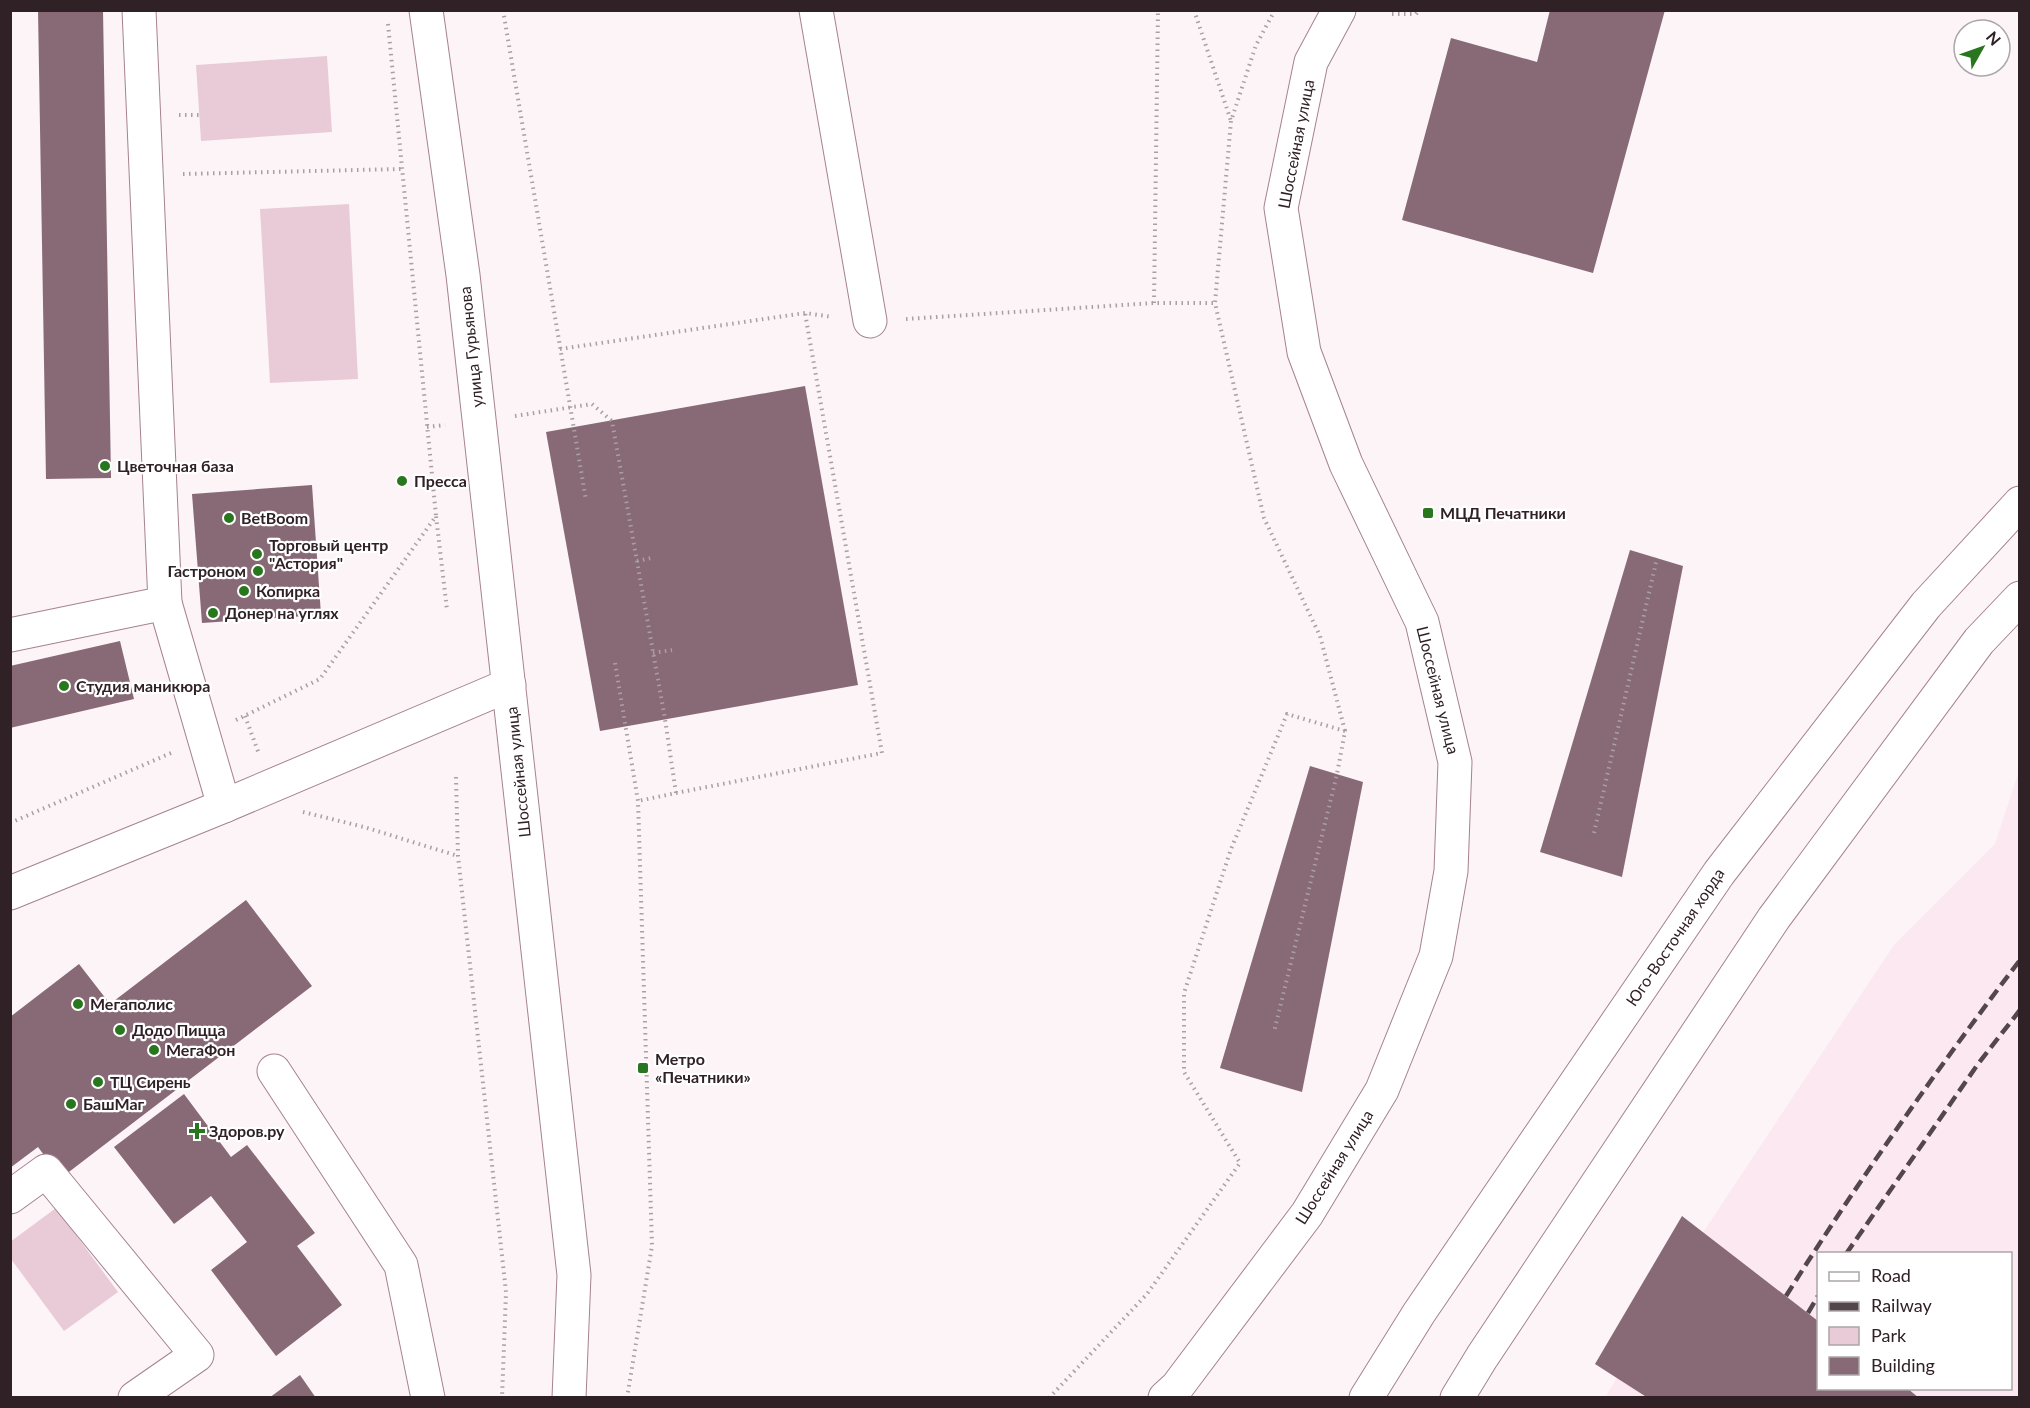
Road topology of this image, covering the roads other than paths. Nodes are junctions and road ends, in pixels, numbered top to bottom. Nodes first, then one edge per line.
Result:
1 (139, 10) edge
2 (426, 10) edge
3 (816, 10) edge
4 (1339, 10) edge
5 (870, 321) road end
6 (2019, 502) edge
7 (2019, 598) edge
8 (165, 603) junction
9 (10, 635) edge
10 (509, 685) junction
11 (225, 806) junction
12 (10, 893) edge
13 (274, 1071) dead end
14 (10, 1197) edge
15 (1419, 1312) junction
16 (135, 1398) edge
17 (428, 1398) edge
18 (569, 1398) edge
19 (1165, 1398) edge
20 (1355, 1398) edge
21 (1366, 1398) edge
22 (1457, 1398) edge

1 - 8 main road
2 - 10 main road, улица Гурьянова
3 - 5 main road
4 - 19 main road, Шоссейная улица
6 - 15 main road, Юго-Восточная хорда
7 - 22 main road
8 - 9 main road
8 - 11 main road
10 - 11 main road, Шоссейная улица
10 - 18 main road, Шоссейная улица
11 - 12 main road, Шоссейная улица
13 - 17 main road
14 - 16 main road
15 - 20 main road
15 - 21 main road, Юго-Восточная хорда

